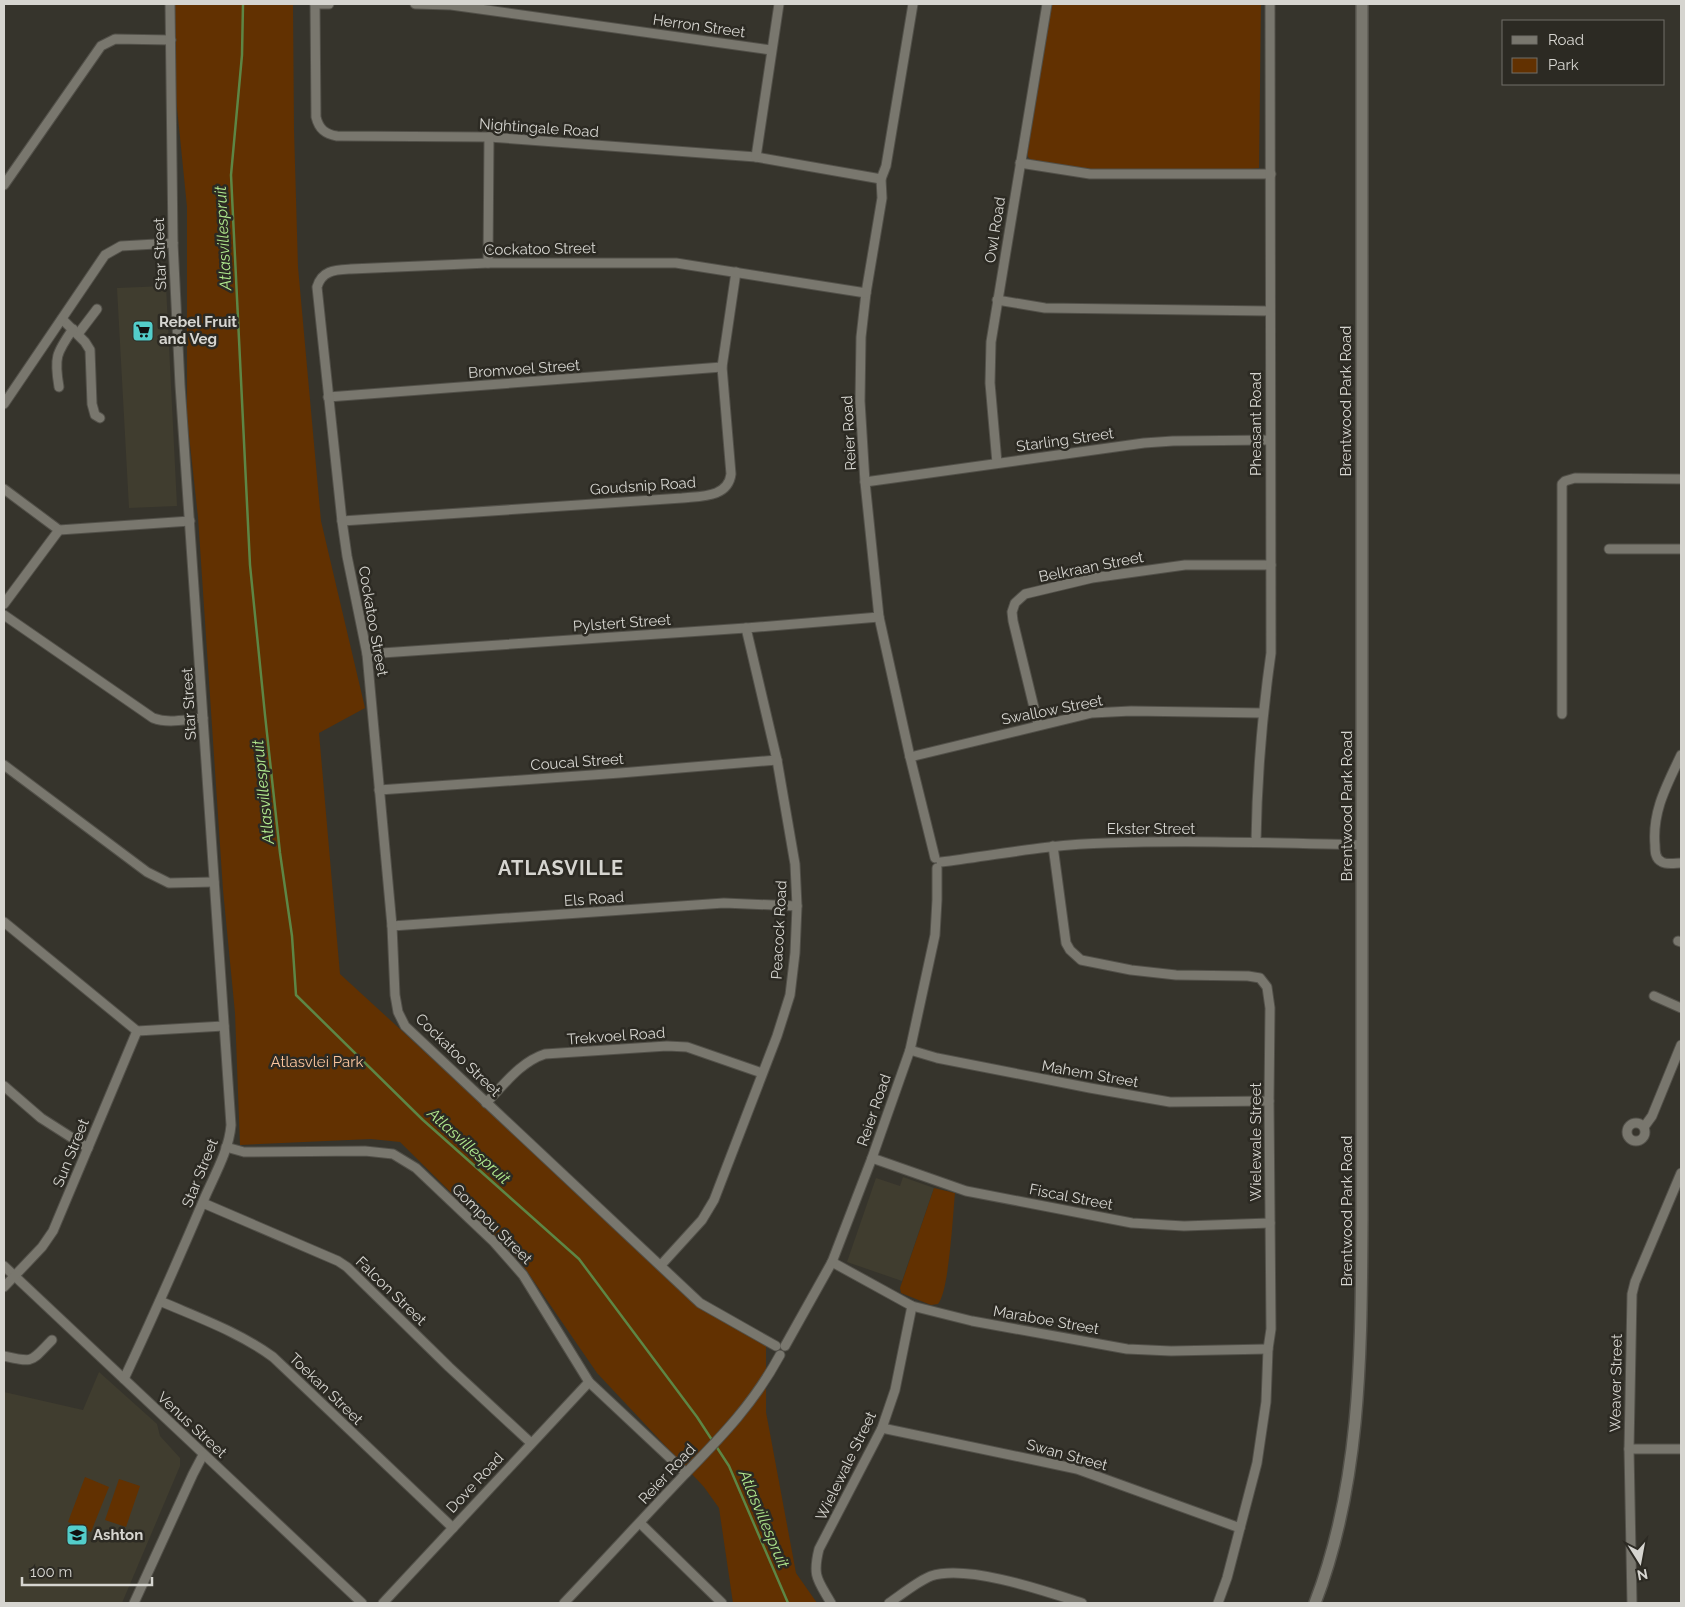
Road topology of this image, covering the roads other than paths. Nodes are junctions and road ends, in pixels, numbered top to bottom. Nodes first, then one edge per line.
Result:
1 (170, 4) edge
2 (315, 4) edge
3 (329, 4) edge
4 (415, 4) edge
5 (779, 4) edge
6 (913, 4) edge
7 (1047, 4) edge
8 (1270, 4) edge
9 (1362, 4) edge
10 (171, 40) junction
11 (772, 50) junction
12 (489, 137) junction
13 (756, 157) junction
14 (1020, 163) junction
15 (1271, 174) junction
16 (881, 179) junction
17 (4, 185) edge
18 (173, 242) junction
19 (488, 263) junction
20 (736, 272) junction
21 (866, 293) junction
22 (997, 300) junction
23 (97, 308) dead end
24 (1270, 311) junction
25 (62, 320) junction
26 (75, 332) junction
27 (722, 367) junction
28 (59, 386) dead end
29 (328, 397) junction
30 (4, 404) edge
31 (100, 418) dead end
32 (1270, 440) junction
33 (997, 463) junction
34 (1681, 479) edge
35 (865, 482) junction
36 (4, 489) edge
37 (190, 521) junction
38 (342, 521) junction
39 (58, 530) junction
40 (1609, 549) dead end
41 (1681, 549) edge
42 (1271, 565) junction
43 (4, 604) edge
44 (4, 615) edge
45 (879, 617) junction
46 (746, 628) junction
47 (367, 654) junction
48 (1263, 713) junction
49 (1562, 714) dead end
50 (203, 718) junction
51 (1038, 724) junction
52 (1681, 755) edge
53 (910, 756) junction
54 (777, 760) junction
55 (4, 765) edge
56 (378, 790) junction
57 (1256, 842) junction
58 (1362, 845) junction
59 (1053, 846) junction
60 (938, 863) junction
61 (1681, 863) edge
62 (214, 882) junction
63 (797, 906) junction
64 (4, 922) edge
65 (392, 926) junction
66 (1654, 996) dead end
67 (1681, 1008) edge
68 (224, 1026) junction
69 (138, 1030) junction
70 (1681, 1045) edge
71 (910, 1050) junction
72 (762, 1073) junction
73 (4, 1086) edge
74 (1269, 1101) junction
75 (486, 1103) junction
76 (1644, 1127) dead end
77 (226, 1147) junction
78 (88, 1148) junction
79 (872, 1158) junction
80 (1681, 1173) edge
81 (202, 1203) junction
82 (1270, 1223) junction
83 (832, 1262) junction
84 (661, 1265) junction
85 (4, 1266) edge
86 (15, 1276) junction
87 (4, 1287) edge
88 (160, 1301) junction
89 (912, 1306) junction
90 (52, 1340) dead end
91 (781, 1346) junction
92 (1268, 1349) junction
93 (4, 1356) edge
94 (124, 1379) junction
95 (588, 1382) junction
96 (882, 1428) junction
97 (531, 1443) junction
98 (1629, 1449) junction
99 (1681, 1449) edge
100 (204, 1454) junction
101 (686, 1473) junction
102 (640, 1523) junction
103 (453, 1528) junction
104 (1240, 1528) junction
105 (134, 1603) edge
106 (362, 1603) edge
107 (383, 1603) edge
108 (564, 1603) edge
109 (722, 1603) edge
110 (832, 1603) edge
111 (889, 1603) edge
112 (1082, 1603) edge
113 (1218, 1603) edge
114 (1315, 1603) edge
115 (1632, 1603) edge

1 - 10 street, Star Street
2 - 3 street
2 - 12 street, Nightingale Road
4 - 11 street, Herron Street
5 - 11 street
6 - 16 street, Reier Road
7 - 14 street, Owl Road
8 - 15 street, Pheasant Road
9 - 58 street, Brentwood Park Road
10 - 17 street
10 - 18 street, Star Street
11 - 13 street
12 - 13 street, Nightingale Road
12 - 19 street
13 - 16 street, Nightingale Road
14 - 15 street
14 - 22 street, Owl Road
15 - 24 street, Pheasant Road
16 - 21 street, Reier Road
18 - 25 street
18 - 37 street, Star Street
19 - 20 street, Cockatoo Street
19 - 29 street, Cockatoo Street
20 - 21 street, Cockatoo Street
20 - 27 street, Goudsnip Road
21 - 35 street, Reier Road
22 - 24 street
22 - 33 street, Owl Road
23 - 26 street
24 - 32 street, Pheasant Road
25 - 26 street
25 - 30 street
26 - 28 street
26 - 31 street
27 - 29 street, Bromvoel Street
27 - 38 street, Goudsnip Road
29 - 38 street, Cockatoo Street
32 - 33 street, Starling Street
32 - 42 street, Pheasant Road
33 - 35 street, Starling Street
34 - 49 street
35 - 45 street, Reier Road
36 - 39 street
37 - 39 street
37 - 50 street, Star Street
38 - 47 street, Cockatoo Street
39 - 43 street
40 - 41 street
42 - 48 street, Pheasant Road
42 - 51 street, Belkraan Street
44 - 50 street
45 - 46 street, Pylstert Street
45 - 53 street, Reier Road
46 - 47 street, Pylstert Street
46 - 54 street, Peacock Road
47 - 56 street, Cockatoo Street
48 - 51 street, Swallow Street
48 - 57 street, Pheasant Road
50 - 62 street, Star Street
51 - 53 street, Swallow Street
52 - 61 street
53 - 60 street, Reier Road
54 - 56 street, Coucal Street
54 - 63 street, Peacock Road
55 - 62 street
56 - 65 street, Cockatoo Street
57 - 58 street, Ekster Street
57 - 59 street, Ekster Street
58 - 114 street, Brentwood Park Road
59 - 60 street, Ekster Street
59 - 74 street, Wielewale Street
60 - 71 street, Reier Road
62 - 68 street, Star Street
63 - 65 street, Els Road
63 - 72 street, Peacock Road
64 - 69 street
65 - 75 street, Cockatoo Street
66 - 67 street
68 - 69 street
68 - 77 street, Star Street
69 - 78 street, Sun Street
70 - 76 street
71 - 74 street, Mahem Street
71 - 79 street, Reier Road
72 - 75 street, Trekvoel Road
72 - 84 street, Peacock Road
73 - 78 street
74 - 82 street, Wielewale Street
75 - 84 street, Cockatoo Street
77 - 81 street, Star Street
77 - 95 street, Gompou Street
78 - 86 street, Sun Street
79 - 82 street, Fiscal Street
79 - 83 street, Reier Road
80 - 98 street, Weaver Street
81 - 88 street, Star Street
81 - 97 street, Falcon Street
82 - 92 street, Wielewale Street
83 - 89 street, Maraboe Street
83 - 91 street, Reier Road
84 - 91 street, Cockatoo Street
85 - 86 street, Venus Street
86 - 87 street, Sun Street
86 - 94 street, Venus Street
88 - 94 street, Star Street
88 - 103 street, Toekan Street
89 - 92 street, Maraboe Street
89 - 96 street, Wielewale Street
90 - 93 street
91 - 101 street, Reier Road
92 - 104 street, Wielewale Street
94 - 100 street, Venus Street
95 - 97 street, Dove Road
95 - 101 street, Gompou Street
96 - 104 street, Swan Street
96 - 110 street, Wielewale Street
97 - 103 street, Dove Road
98 - 99 street
98 - 115 street, Weaver Street
100 - 105 street
100 - 106 street, Venus Street
101 - 102 street, Reier Road
102 - 108 street, Reier Road
102 - 109 street
103 - 107 street, Dove Road
104 - 113 street, Wielewale Street
111 - 112 street

